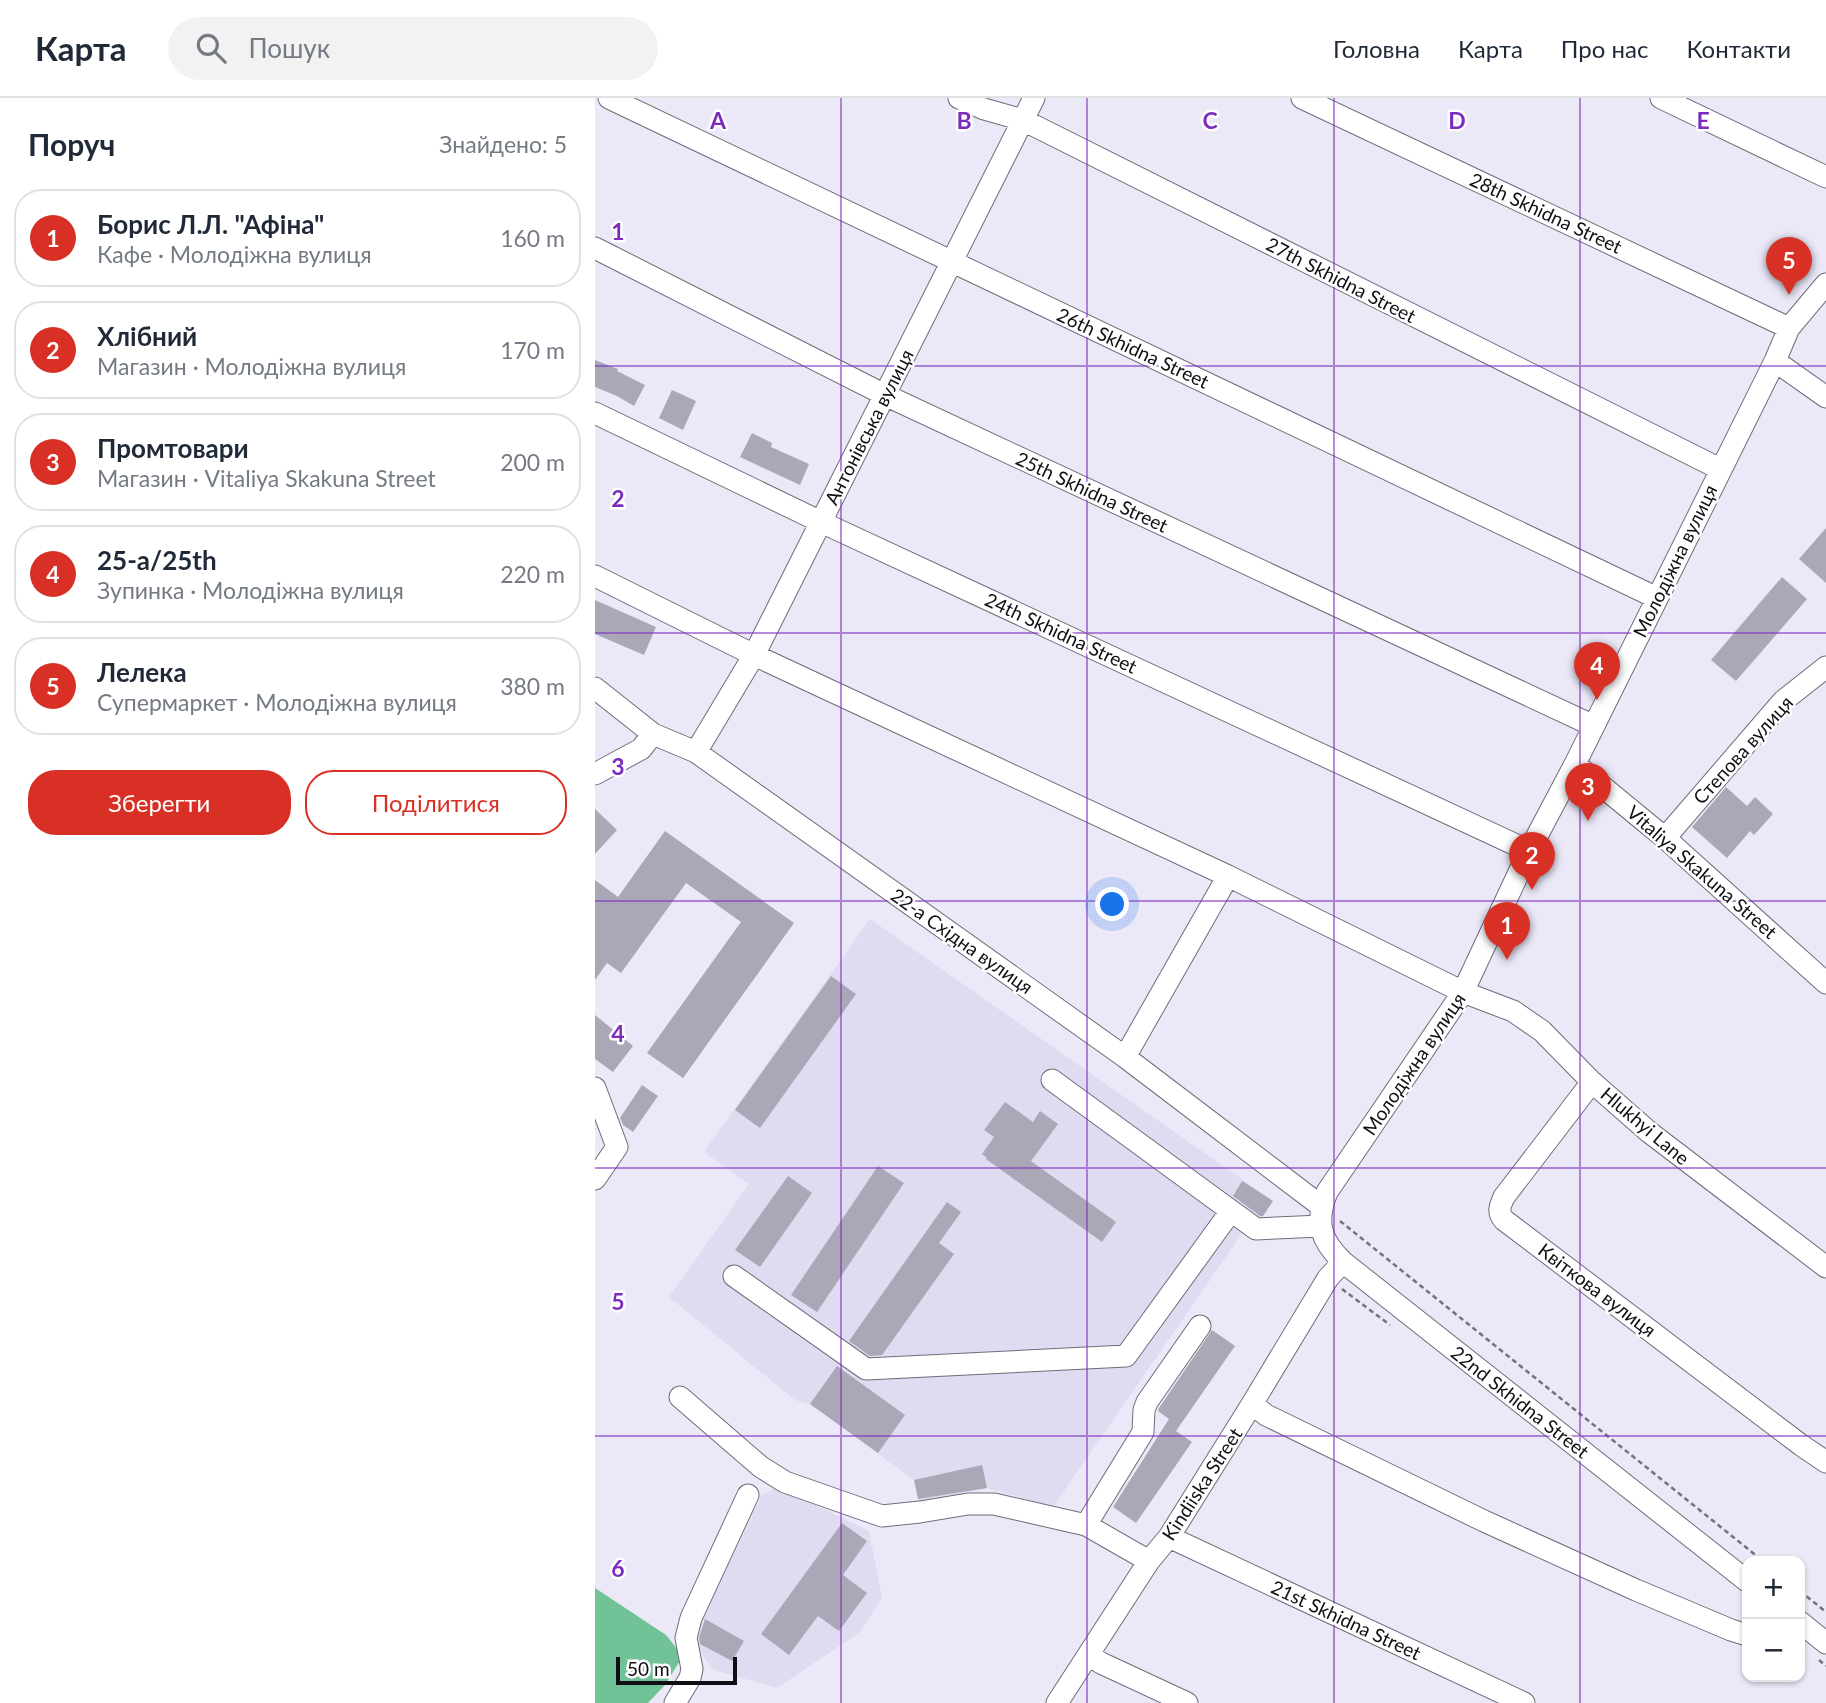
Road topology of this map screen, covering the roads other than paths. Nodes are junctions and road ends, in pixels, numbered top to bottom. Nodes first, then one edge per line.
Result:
1 (609, 98) edge
2 (959, 98) edge
3 (1034, 98) edge
4 (1302, 98) edge
5 (1661, 98) edge
6 (1023, 120) junction
7 (1826, 177) edge
8 (595, 248) edge
9 (952, 261) junction
10 (1826, 284) edge
11 (1790, 328) junction
12 (1775, 361) junction
13 (885, 395) junction
14 (1826, 397) edge
15 (595, 413) edge
16 (1720, 469) junction
17 (821, 522) junction
18 (595, 576) edge
19 (1657, 598) junction
20 (754, 655) junction
21 (1826, 667) edge
22 (595, 688) edge
23 (1594, 726) junction
24 (653, 734) junction
25 (696, 752) junction
26 (1575, 764) junction
27 (595, 774) edge
28 (1665, 838) junction
29 (1529, 851) junction
30 (1228, 876) junction
31 (1826, 983) edge
32 (1463, 992) junction
33 (1125, 1057) junction
34 (1052, 1080) dead end
35 (1592, 1082) junction
36 (595, 1088) edge
37 (595, 1179) edge
38 (1231, 1211) junction
39 (1321, 1216) junction
40 (1343, 1262) junction
41 (1826, 1267) edge
42 (734, 1276) dead end
43 (1199, 1326) dead end
44 (680, 1397) dead end
45 (1252, 1404) junction
46 (1826, 1462) edge
47 (748, 1495) dead end
48 (1086, 1525) junction
49 (1169, 1537) junction
50 (1149, 1560) junction
51 (1742, 1577) edge
52 (1805, 1626) edge
53 (1742, 1633) edge
54 (1805, 1643) edge
55 (1826, 1643) edge
56 (1089, 1655) junction
57 (675, 1703) edge
58 (1057, 1703) edge
59 (1188, 1703) edge
60 (1524, 1703) edge

1 - 9 street, 26th Skhidna Street
2 - 6 street, 27th Skhidna Street
3 - 6 street, Антонівська вулиця
4 - 11 street, 28th Skhidna Street
5 - 7 street
6 - 9 street, Антонівська вулиця
6 - 16 street, 27th Skhidna Street
8 - 13 street, 25th Skhidna Street
9 - 13 street, Антонівська вулиця
9 - 19 street, 26th Skhidna Street
10 - 11 street, Молодіжна вулиця
11 - 12 street, Молодіжна вулиця
12 - 14 street
12 - 16 street, Молодіжна вулиця
13 - 17 street, Антонівська вулиця
13 - 23 street, 25th Skhidna Street
15 - 17 street, 24th Skhidna Street
16 - 19 street, Молодіжна вулиця
17 - 20 street, Антонівська вулиця
17 - 29 street, 24th Skhidna Street
18 - 20 street, Hlukhyi Lane
19 - 23 street, Молодіжна вулиця
20 - 25 street, Антонівська вулиця
20 - 30 street, Hlukhyi Lane
21 - 28 street, Степова вулиця
22 - 24 street, 22-а Східна вулиця
23 - 26 street, Молодіжна вулиця
24 - 25 street, 22-а Східна вулиця
24 - 27 street
25 - 33 street, 22-а Східна вулиця
26 - 28 street, Vitaliya Skakuna Street
26 - 29 street, Молодіжна вулиця
28 - 31 street, Vitaliya Skakuna Street
29 - 32 street, Молодіжна вулиця
30 - 32 street, Hlukhyi Lane
30 - 33 street
32 - 35 street, Hlukhyi Lane
32 - 39 street, Молодіжна вулиця
33 - 39 street, 22-а Східна вулиця
34 - 38 street
35 - 41 street, Hlukhyi Lane
35 - 46 street, Квіткова вулиця
36 - 37 street
38 - 39 street
38 - 42 street
39 - 40 street, 22nd Skhidna Street
40 - 45 street, Kindiiska Street
40 - 51 street, 22nd Skhidna Street
43 - 48 street
44 - 48 street
45 - 49 street, Kindiiska Street
45 - 53 street
47 - 57 street
48 - 50 street
49 - 50 street, Kindiiska Street
49 - 60 street, 21st Skhidna Street
50 - 56 street, Kindiiska Street
52 - 55 street
54 - 55 street
56 - 58 street, Kindiiska Street
56 - 59 street

